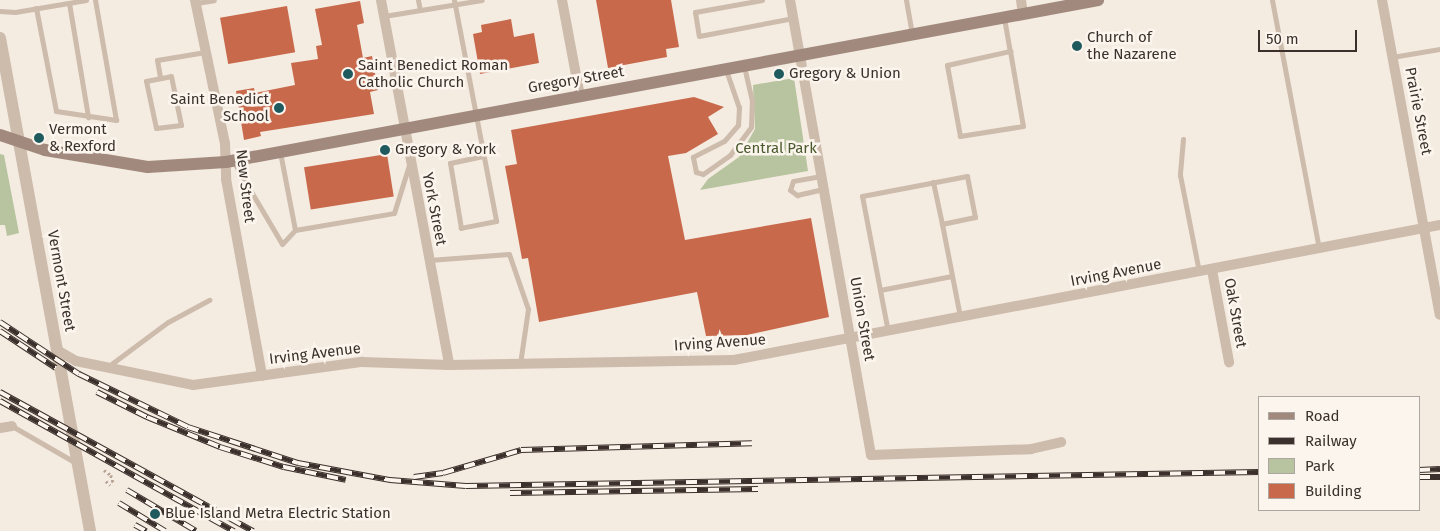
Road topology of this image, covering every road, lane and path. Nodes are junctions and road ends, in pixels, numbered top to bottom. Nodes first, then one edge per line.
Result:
1 (86, 0) edge
2 (95, 0) edge
3 (214, 0) edge
4 (380, 0) edge
5 (418, 0) edge
6 (482, 0) edge
7 (562, 0) edge
8 (762, 0) edge
9 (790, 0) edge
10 (906, 0) edge
11 (1021, 0) edge
12 (1098, 0) edge
13 (1272, 0) edge
14 (1382, 0) edge
15 (196, 2) edge
16 (455, 2) edge
17 (69, 3) junction
18 (36, 8) junction
19 (420, 10) junction
20 (0, 11) edge
21 (1023, 14) junction
22 (383, 16) junction
23 (793, 18) junction
24 (1004, 18) junction
25 (912, 34) junction
26 (0, 38) edge
27 (1440, 49) edge
28 (1010, 51) junction
29 (205, 52) junction
30 (800, 56) junction
31 (1392, 57) junction
32 (744, 66) junction
33 (726, 70) junction
34 (160, 77) junction
35 (580, 96) junction
36 (476, 115) junction
37 (88, 117) junction
38 (404, 128) junction
39 (0, 135) edge
40 (1182, 139) dead end
41 (280, 152) junction
42 (484, 156) junction
43 (229, 162) junction
44 (410, 162) junction
45 (821, 176) junction
46 (933, 182) junction
47 (824, 189) junction
48 (942, 224) junction
49 (1440, 225) edge
50 (1424, 228) junction
51 (295, 230) junction
52 (1319, 248) junction
53 (429, 260) junction
54 (1212, 270) junction
55 (1199, 272) junction
56 (952, 276) junction
57 (880, 290) junction
58 (209, 300) dead end
59 (1440, 315) edge
60 (960, 318) junction
61 (888, 332) junction
62 (851, 339) junction
63 (57, 350) junction
64 (1228, 362) dead end
65 (520, 364) junction
66 (110, 365) junction
67 (449, 365) junction
68 (262, 376) junction
69 (12, 426) joint
70 (0, 428) edge
71 (1061, 442) dead end
72 (78, 465) junction
73 (104, 470) dead end
74 (106, 481) dead end
75 (90, 531) edge

1 - 17 lane
2 - 37 lane
3 - 15 lane
4 - 22 street, York Street
5 - 19 lane
6 - 16 lane
7 - 35 street
8 - 23 lane
9 - 23 street, Union Street
10 - 25 lane
11 - 21 street
12 - 21 main road, Gregory Street
13 - 52 lane
14 - 31 street, Prairie Street
15 - 29 street, New Street
16 - 19 lane
16 - 36 lane
17 - 18 lane
17 - 37 lane
18 - 20 lane
18 - 37 lane
19 - 22 lane
21 - 24 main road, Gregory Street
22 - 38 street, York Street
23 - 30 street, Union Street
24 - 25 main road, Gregory Street
24 - 28 lane
25 - 30 main road, Gregory Street
26 - 63 street, Vermont Street
27 - 31 lane
28 - 28 lane
29 - 34 lane
29 - 43 street, New Street
30 - 32 main road, Gregory Street
30 - 45 street, Union Street
31 - 50 street, Prairie Street
32 - 33 main road, Gregory Street
32 - 33 lane
33 - 35 main road, Gregory Street
34 - 34 lane
35 - 36 main road, Gregory Street
36 - 38 main road, Gregory Street
36 - 42 lane
38 - 41 main road, Gregory Street
38 - 44 street, York Street
39 - 43 main road, Gregory Street, bridge
40 - 55 lane
41 - 43 main road, Gregory Street
41 - 51 lane
42 - 42 lane
43 - 51 lane
43 - 68 street, New Street
44 - 51 lane
44 - 53 street, York Street
45 - 47 street, Union Street
45 - 47 lane
46 - 48 lane
46 - 48 lane
46 - 57 lane
47 - 62 street, Union Street
48 - 56 lane
49 - 50 street, Irving Avenue
50 - 52 street, Irving Avenue
50 - 59 street, Prairie Street
52 - 54 street, Irving Avenue
53 - 65 lane
53 - 67 street, York Street
54 - 55 street, Irving Avenue
54 - 64 street, Oak Street
55 - 60 street, Irving Avenue
56 - 57 lane
56 - 60 lane
57 - 61 lane
58 - 66 lane
60 - 61 street, Irving Avenue
61 - 62 street, Irving Avenue
62 - 65 street, Irving Avenue
62 - 71 street, Union Street
63 - 66 street, Irving Avenue
63 - 72 street, Vermont Street
65 - 67 street, Irving Avenue
66 - 68 street, Irving Avenue
67 - 68 street, Irving Avenue
69 - 70 street
69 - 72 lane
72 - 75 street, Vermont Street
73 - 74 path

